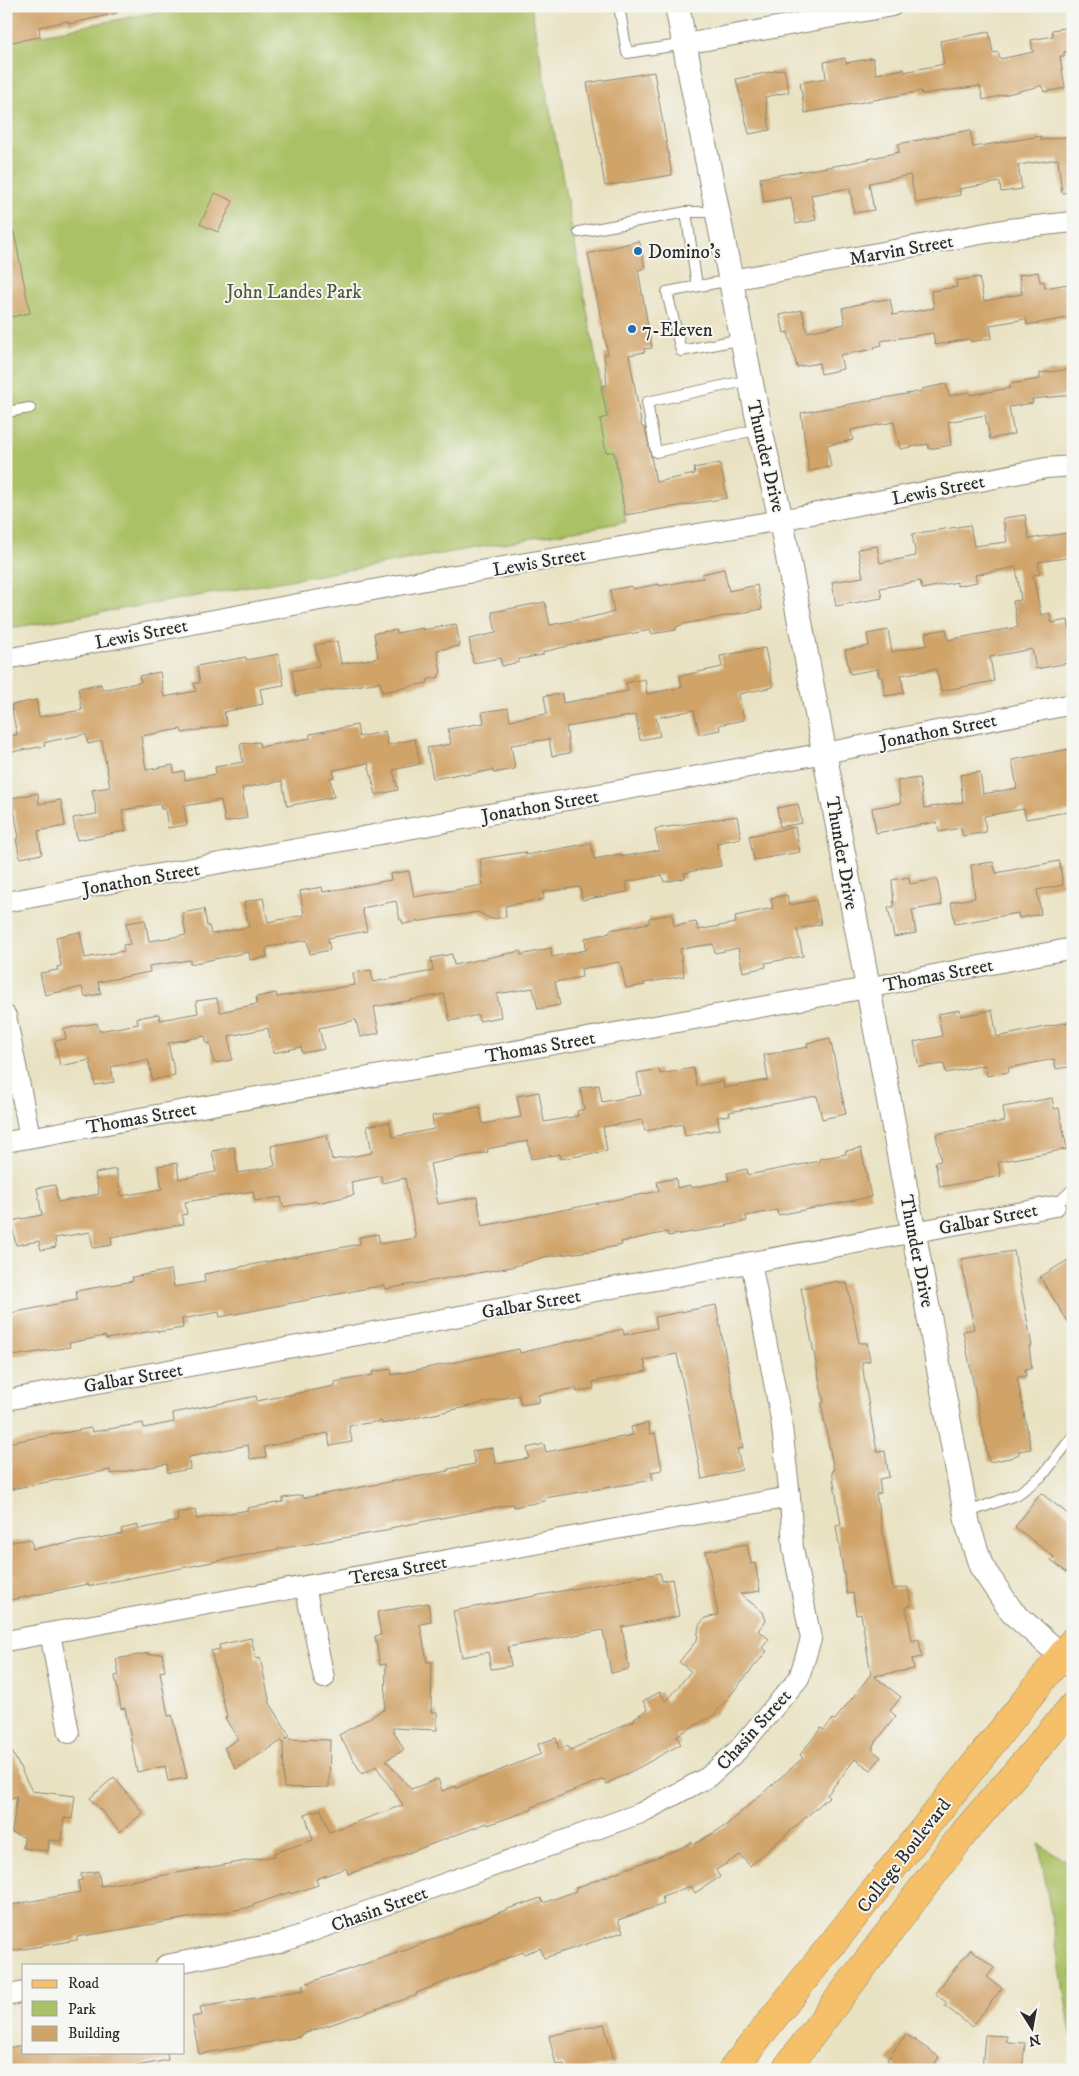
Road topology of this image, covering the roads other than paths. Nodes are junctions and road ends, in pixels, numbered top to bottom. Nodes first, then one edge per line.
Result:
1 (619, 6) edge
2 (678, 6) edge
3 (892, 6) edge
4 (685, 44) junction
5 (686, 212) junction
6 (717, 212) junction
7 (1073, 222) edge
8 (579, 232) dead end
9 (731, 280) junction
10 (698, 286) junction
11 (742, 340) junction
12 (750, 380) junction
13 (30, 408) dead end
14 (6, 412) edge
15 (760, 429) junction
16 (1073, 466) edge
17 (781, 520) junction
18 (6, 659) edge
19 (1073, 704) edge
20 (825, 753) junction
21 (6, 902) edge
22 (1073, 948) edge
23 (868, 988) junction
24 (6, 1016) edge
25 (30, 1137) junction
26 (6, 1142) edge
27 (1073, 1189) edge
28 (1055, 1206) joint
29 (915, 1232) junction
30 (750, 1262) junction
31 (6, 1400) edge
32 (1073, 1436) edge
33 (790, 1497) junction
34 (966, 1513) junction
35 (306, 1586) junction
36 (50, 1633) junction
37 (6, 1641) edge
38 (1069, 1654) edge
39 (324, 1678) dead end
40 (1073, 1706) edge
41 (69, 1733) dead end
42 (171, 1964) edge
43 (22, 1992) edge
44 (6, 1996) edge
45 (732, 2070) edge
46 (785, 2070) edge

1 - 4 lane
2 - 4 street, Thunder Drive
3 - 4 street
4 - 6 street, Thunder Drive
5 - 6 lane
5 - 8 lane
5 - 10 lane
6 - 9 street, Thunder Drive
7 - 9 street, Marvin Street
9 - 10 lane
9 - 11 street, Thunder Drive
10 - 11 lane
11 - 12 street, Thunder Drive
12 - 15 street, Thunder Drive
12 - 15 lane
13 - 14 lane
15 - 17 street, Thunder Drive
16 - 17 street, Lewis Street
17 - 18 street, Lewis Street
17 - 20 street, Thunder Drive
19 - 20 street, Jonathon Street
20 - 21 street, Jonathon Street
20 - 23 street, Thunder Drive
22 - 23 street, Thomas Street
23 - 25 street, Thomas Street
23 - 29 street, Thunder Drive
24 - 25 street
25 - 26 street, Thomas Street
27 - 28 lane
28 - 29 street, Galbar Street
29 - 30 street, Galbar Street
29 - 34 street, Thunder Drive
30 - 31 street, Galbar Street
30 - 33 street, Chasin Street
32 - 34 lane
33 - 35 street, Teresa Street
33 - 42 street, Chasin Street
34 - 38 street, Thunder Drive
35 - 36 street, Teresa Street
35 - 39 street
36 - 37 street, Teresa Street
36 - 41 street
38 - 45 main road, College Boulevard
40 - 46 main road, College Boulevard
43 - 44 street

